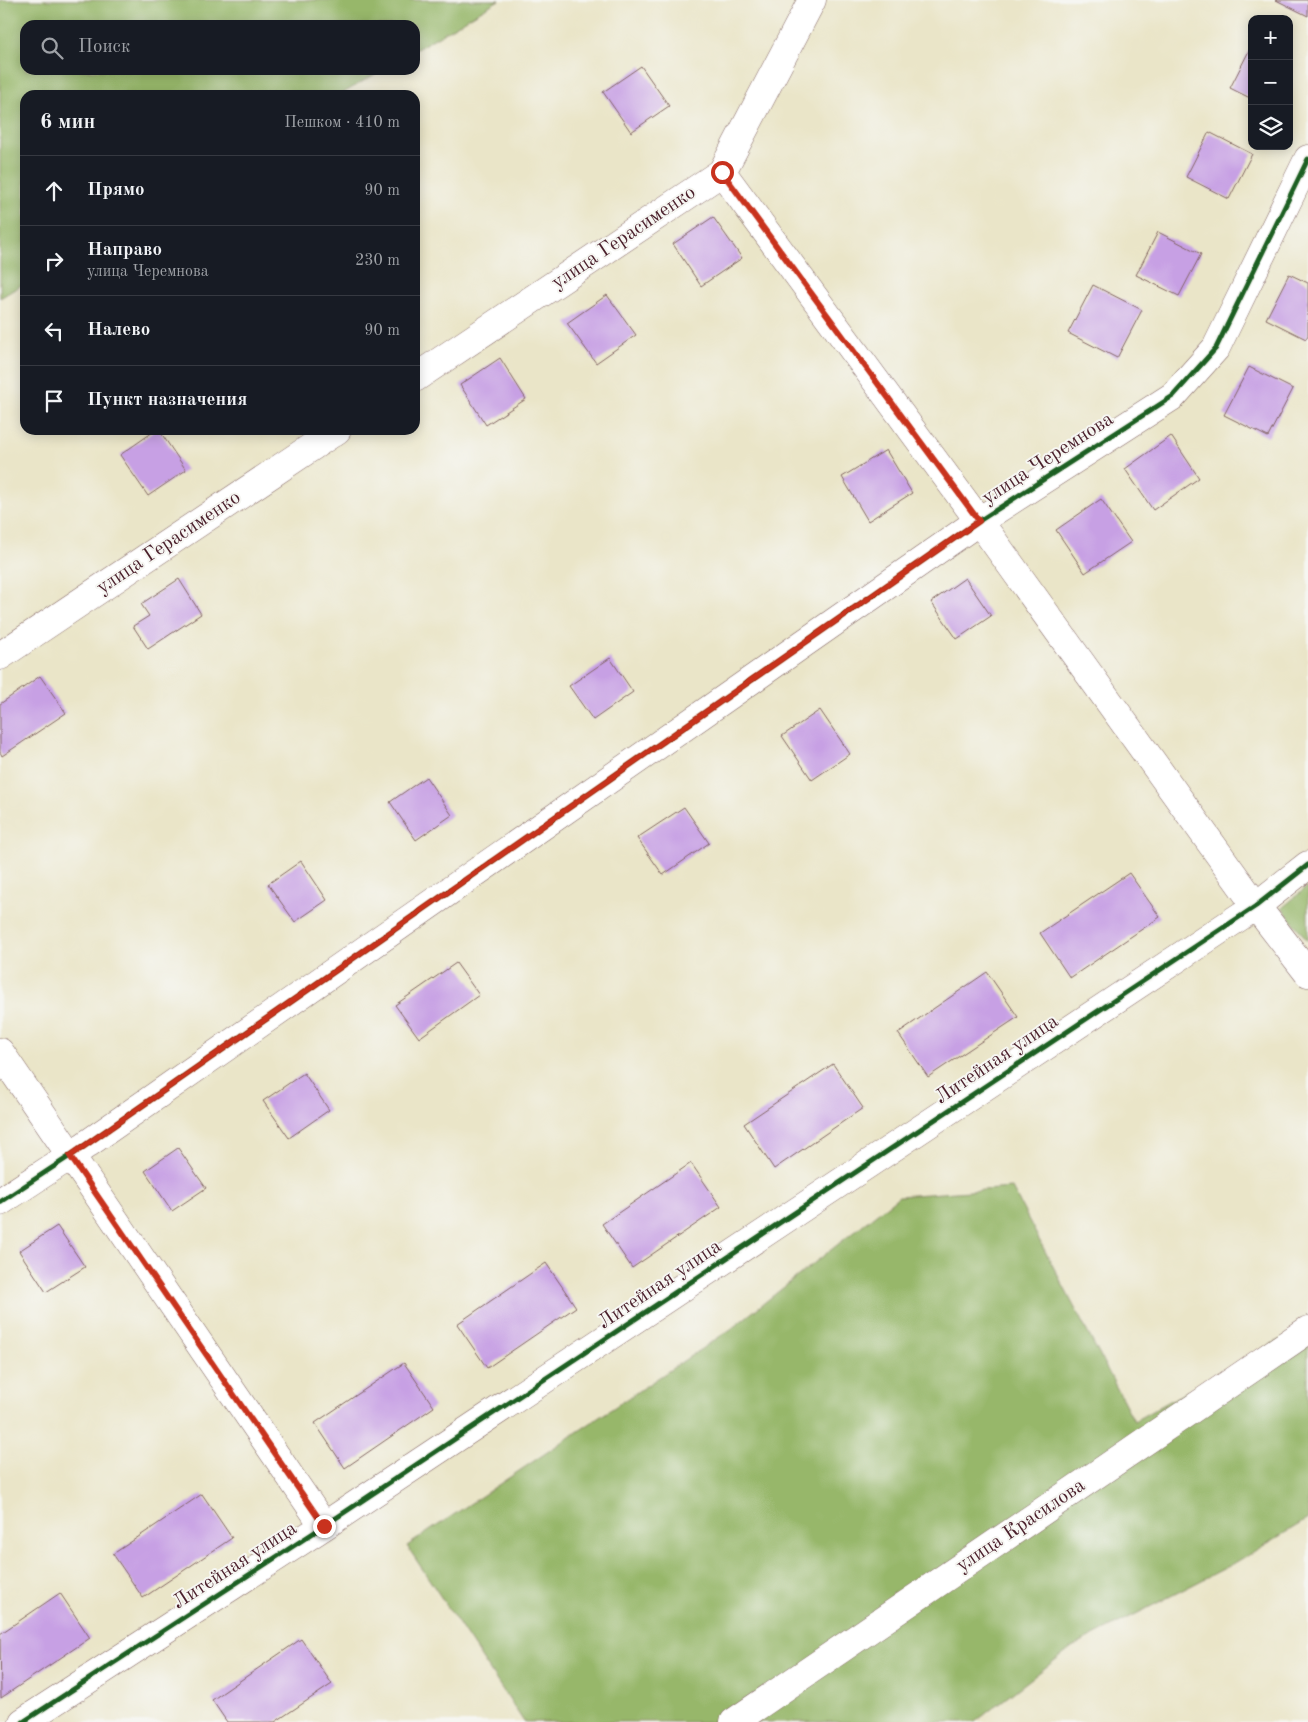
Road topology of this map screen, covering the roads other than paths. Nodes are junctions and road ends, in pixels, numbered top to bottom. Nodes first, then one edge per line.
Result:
1 (812, 0) edge
2 (1308, 159) edge
3 (722, 172) junction
4 (420, 375) edge
5 (330, 435) edge
6 (979, 521) junction
7 (0, 656) edge
8 (1308, 865) edge
9 (1256, 906) junction
10 (1308, 973) edge
11 (0, 1052) edge
12 (70, 1156) junction
13 (0, 1202) edge
14 (1308, 1330) edge
15 (324, 1526) junction
16 (23, 1722) edge
17 (734, 1722) edge

1 - 3 street, улица Герасименко
2 - 6 street, улица Черемнова
3 - 4 street, улица Герасименко
3 - 6 street
5 - 7 street, улица Герасименко
6 - 9 street
6 - 12 street, улица Черемнова
8 - 9 street, Литейная улица
9 - 10 street
9 - 15 street, Литейная улица
11 - 12 street
12 - 13 street, улица Черемнова
12 - 15 street
14 - 17 street, улица Красилова
15 - 16 street, Литейная улица

